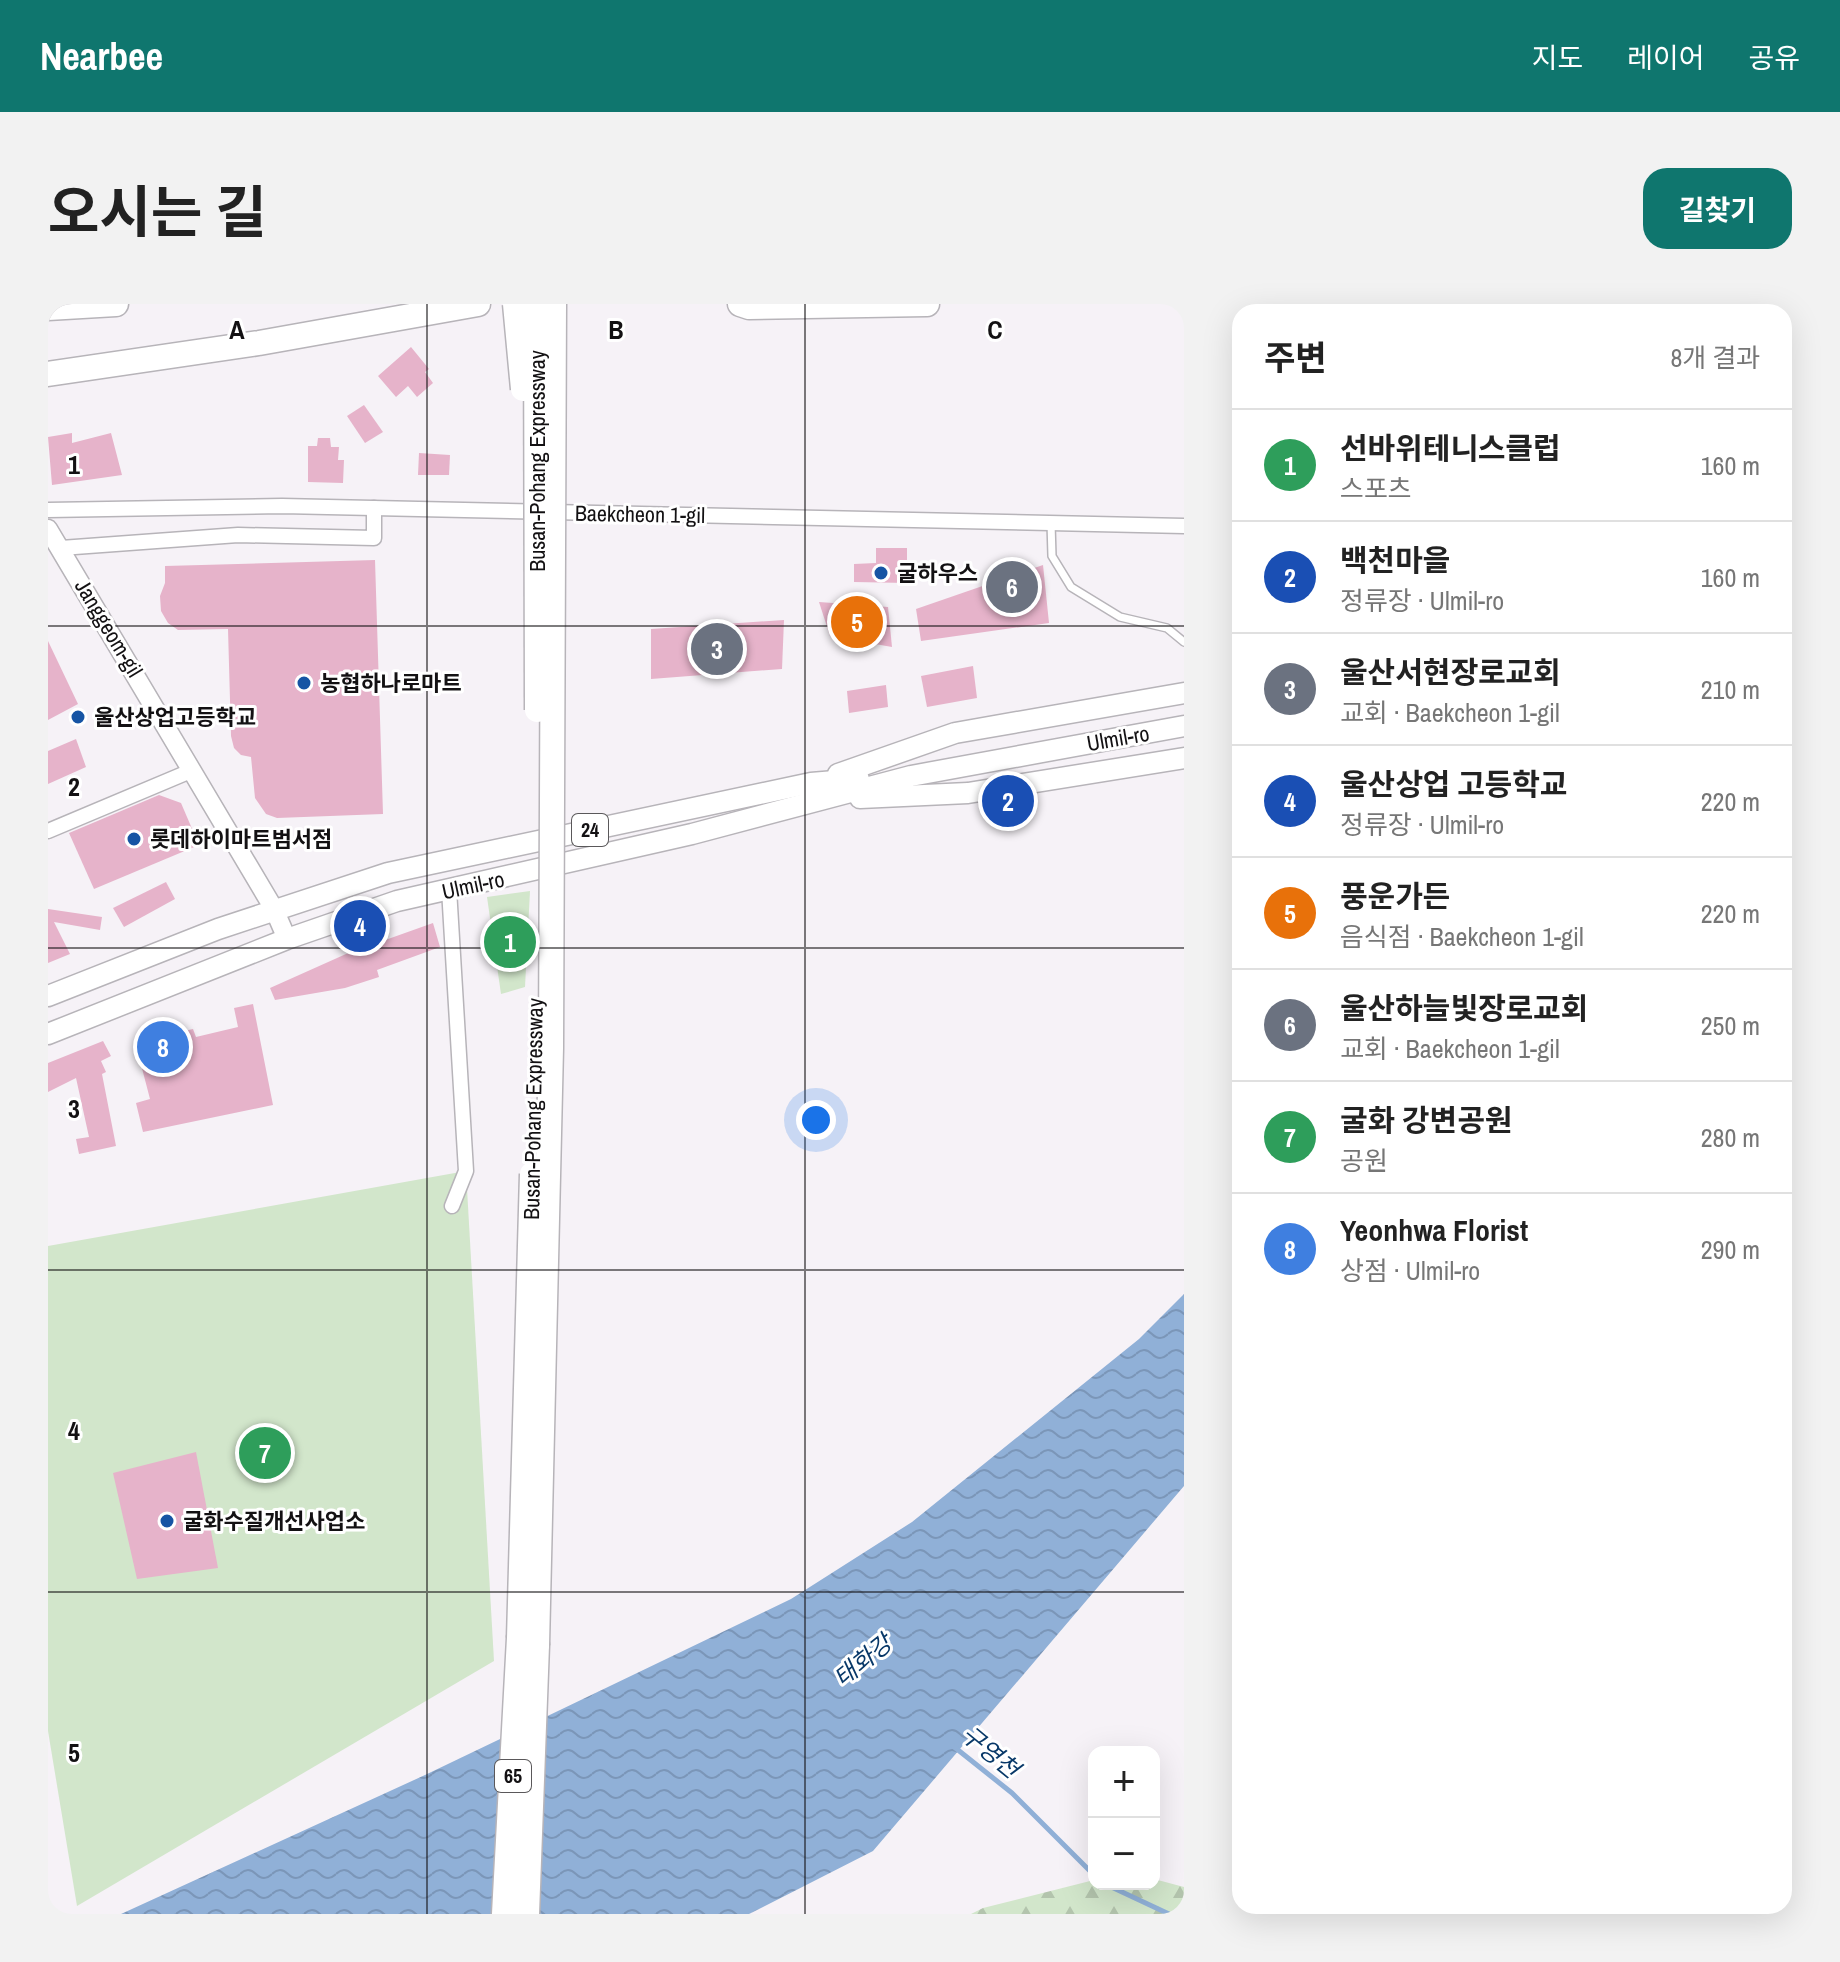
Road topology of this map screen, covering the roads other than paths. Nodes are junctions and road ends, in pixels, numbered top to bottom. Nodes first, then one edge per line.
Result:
1 (116, 304) edge
2 (478, 304) edge
3 (515, 304) edge
4 (536, 304) edge
5 (554, 304) edge
6 (740, 304) edge
7 (927, 304) edge
8 (48, 308) edge
9 (48, 374) edge
10 (374, 508) junction
11 (48, 510) edge
12 (1051, 523) junction
13 (1184, 526) edge
14 (48, 529) edge
15 (537, 541) junction
16 (61, 548) junction
17 (1184, 642) edge
18 (1184, 693) edge
19 (1184, 726) edge
20 (1184, 758) edge
21 (193, 770) junction
22 (814, 792) junction
23 (48, 831) edge
24 (449, 889) junction
25 (274, 909) junction
26 (287, 939) junction
27 (48, 996) edge
28 (48, 1034) edge
29 (452, 1206) dead end
30 (504, 1914) edge
31 (527, 1914) edge

1 - 8 highway
2 - 9 highway
3 - 15 highway, bridge
4 - 15 highway, Busan-Pohang Expressway / 65, bridge
5 - 31 highway, Busan-Pohang Expressway / 65, bridge
6 - 7 highway
10 - 11 street, Baekcheon 1-gil
10 - 12 street, Baekcheon 1-gil
10 - 16 street
12 - 13 street, Baekcheon 1-gil
12 - 17 lane
14 - 16 main road, Janggeom-gil
15 - 30 highway, Busan-Pohang Expressway / 65, bridge
16 - 21 main road, Janggeom-gil
18 - 22 main road
19 - 22 main road, Ulmil-ro / 24
20 - 22 main road
21 - 23 street
21 - 25 main road, Janggeom-gil
22 - 24 main road, Ulmil-ro / 24
22 - 25 main road, Ulmil-ro / 24
24 - 26 main road, Ulmil-ro / 24
24 - 29 street
25 - 26 main road, Janggeom-gil
25 - 27 main road, Ulmil-ro / 24
26 - 28 main road, Ulmil-ro / 24

